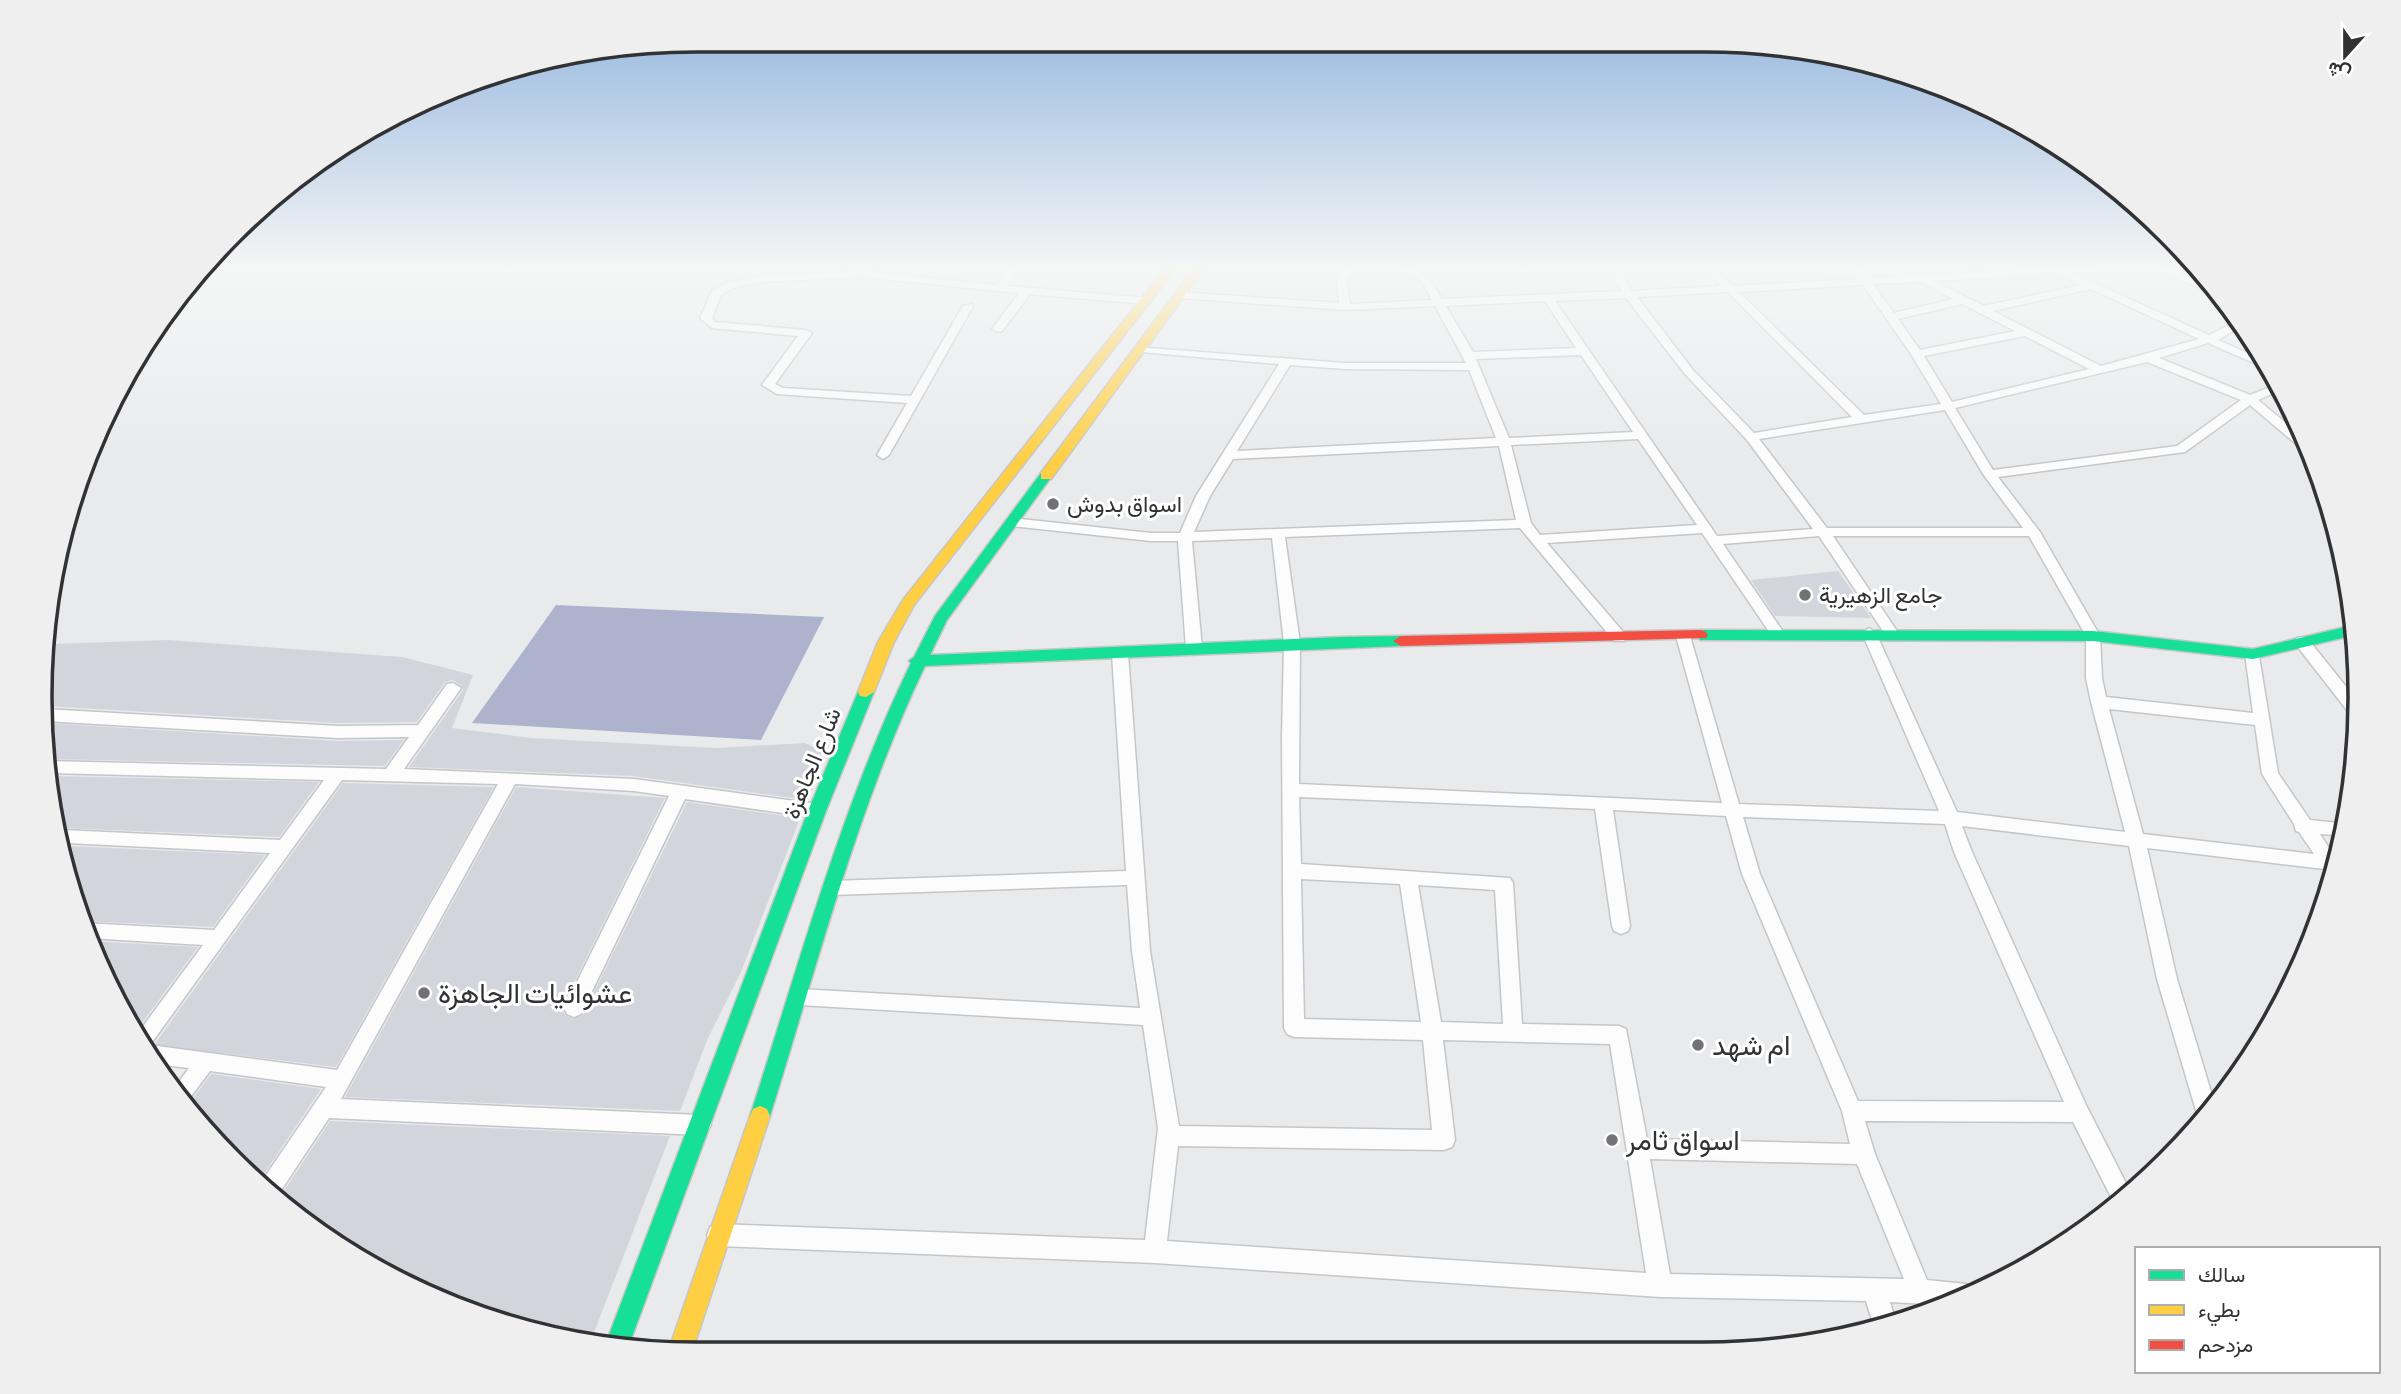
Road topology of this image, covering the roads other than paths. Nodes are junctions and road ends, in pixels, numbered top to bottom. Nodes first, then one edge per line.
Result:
1 (783, 331) edge
2 (954, 331) edge
3 (1123, 331) edge
4 (1153, 331) edge
5 (1455, 331) edge
6 (1570, 331) edge
7 (1658, 331) edge
8 (1772, 331) edge
9 (1901, 331) edge
10 (2193, 331) edge
11 (2225, 331) edge
12 (2027, 332) joint
13 (2211, 339) junction
14 (1140, 349) junction
15 (1583, 351) junction
16 (1917, 354) junction
17 (2148, 358) junction
18 (2252, 359) edge
19 (1286, 362) junction
20 (1471, 362) junction
21 (2098, 369) junction
22 (2270, 391) edge
23 (2250, 399) junction
24 (914, 400) junction
25 (1948, 406) junction
26 (1863, 421) junction
27 (2292, 434) edge
28 (1643, 435) junction
29 (1751, 437) junction
30 (1504, 442) junction
31 (883, 455) dead end
32 (1228, 455) junction
33 (1989, 474) junction
34 (1012, 522) junction
35 (1524, 524) junction
36 (1823, 532) junction
37 (2033, 532) junction
38 (1278, 534) junction
39 (1711, 534) junction
40 (1185, 537) junction
41 (1537, 539) junction
42 (2345, 632) edge
43 (1869, 633) junction
44 (1777, 634) junction
45 (1892, 634) junction
46 (1683, 636) junction
47 (2093, 636) junction
48 (1619, 637) junction
49 (2302, 642) junction
50 (1292, 643) junction
51 (1194, 648) junction
52 (1120, 654) junction
53 (2253, 654) junction
54 (917, 661) junction
55 (453, 688) dead end
56 (2348, 699) edge
57 (2099, 702) junction
58 (53, 716) edge
59 (2263, 720) junction
60 (422, 731) junction
61 (57, 766) edge
62 (337, 775) junction
63 (389, 776) junction
64 (509, 778) junction
65 (1291, 790) junction
66 (679, 793) junction
67 (1603, 804) junction
68 (1731, 810) junction
69 (817, 811) junction
70 (1951, 818) junction
71 (2302, 826) junction
72 (2335, 829) edge
73 (68, 836) edge
74 (2136, 840) junction
75 (284, 847) junction
76 (2328, 861) edge
77 (2326, 866) edge
78 (1292, 872) junction
79 (1408, 877) junction
80 (1137, 878) junction
81 (831, 888) junction
82 (1622, 926) dead end
83 (97, 931) edge
84 (218, 938) junction
85 (799, 997) junction
86 (574, 1008) dead end
87 (1152, 1017) junction
88 (1432, 1031) junction
89 (1513, 1032) junction
90 (148, 1035) edge
91 (161, 1056) edge
92 (206, 1061) junction
93 (342, 1080) junction
94 (185, 1088) edge
95 (2205, 1102) edge
96 (324, 1108) junction
97 (1852, 1111) junction
98 (2079, 1112) junction
99 (700, 1125) junction
100 (1168, 1136) junction
101 (1638, 1149) junction
102 (1864, 1154) junction
103 (273, 1183) edge
104 (2119, 1190) edge
105 (718, 1235) junction
106 (1155, 1252) junction
107 (1660, 1285) junction
108 (1875, 1291) junction
109 (1920, 1291) junction
110 (1946, 1294) edge
111 (1882, 1316) edge
112 (620, 1337) edge
113 (683, 1341) edge

1 - 24 street
2 - 24 street
3 - 69 street, شارع الجاهزة
4 - 14 street
5 - 20 street
6 - 15 street
7 - 29 street
8 - 26 street
9 - 16 street
10 - 13 street
11 - 13 street
12 - 16 street
12 - 21 street
13 - 17 street
13 - 18 street
14 - 19 street
14 - 34 street
15 - 20 street
15 - 28 street
16 - 25 street
17 - 21 street
17 - 23 street
19 - 20 street
19 - 32 street
20 - 30 street
21 - 25 street
22 - 23 street
23 - 27 street
23 - 33 street
24 - 31 street
25 - 26 street
25 - 33 street
26 - 29 street
28 - 30 street
28 - 39 street
29 - 36 street
30 - 32 street
30 - 35 street
32 - 40 street
33 - 37 street
34 - 40 street
34 - 54 street
35 - 38 street
35 - 41 street
36 - 37 street
36 - 39 street
36 - 45 street
37 - 47 street
38 - 40 street
38 - 50 street
39 - 41 street
39 - 44 street
40 - 51 street
41 - 48 street
42 - 49 street
43 - 44 street
43 - 45 street
43 - 70 street
44 - 46 street
45 - 47 street
46 - 48 street
46 - 68 street
47 - 53 street
47 - 57 street
48 - 50 street
49 - 53 street
49 - 56 street
50 - 51 street
50 - 65 street
51 - 52 street
52 - 54 street
52 - 80 street
53 - 59 street
54 - 81 street
55 - 60 street
57 - 59 street
57 - 74 street
58 - 60 street
59 - 71 street
60 - 63 street
61 - 62 street
62 - 63 street
62 - 75 street
63 - 64 street
64 - 66 street
64 - 93 street
65 - 67 street
65 - 78 street
66 - 69 street
66 - 86 street
67 - 68 street
67 - 82 street
68 - 70 street
68 - 97 street
69 - 99 street, شارع الجاهزة
70 - 74 street
70 - 98 street
71 - 72 street
71 - 76 street
73 - 75 street
74 - 77 street
74 - 95 street
75 - 84 street
78 - 79 street
78 - 88 street
79 - 88 street
79 - 89 street
80 - 81 street
80 - 87 street
81 - 85 street
83 - 84 street
84 - 90 street
85 - 87 street
85 - 105 street
87 - 100 street
88 - 89 street
88 - 100 street
89 - 101 street
91 - 92 street
92 - 93 street
92 - 94 street
93 - 96 street
96 - 99 street
96 - 103 street
97 - 98 street
97 - 102 street
98 - 104 street
99 - 112 street, شارع الجاهزة
100 - 106 street
101 - 102 street
101 - 107 street
102 - 109 street
105 - 106 street
105 - 113 street
106 - 107 street
107 - 108 street
108 - 109 street
108 - 111 street
109 - 110 street

